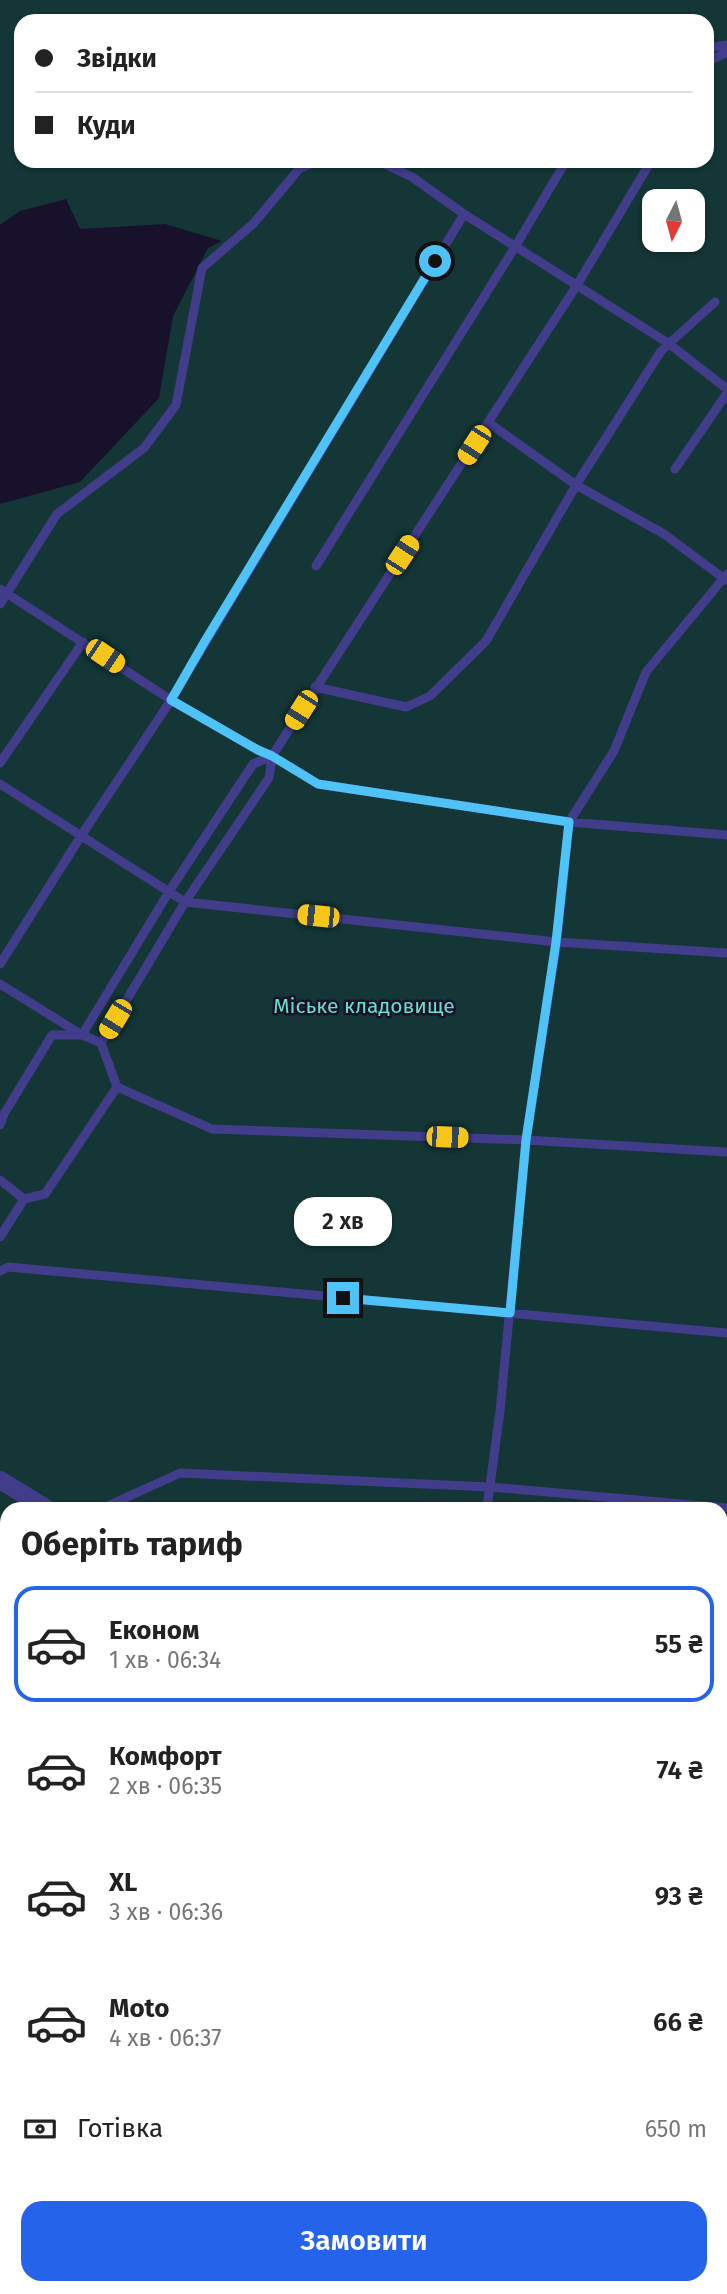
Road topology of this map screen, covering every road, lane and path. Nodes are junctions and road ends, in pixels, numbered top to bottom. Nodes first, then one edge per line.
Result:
1 (301, 168) edge
2 (392, 168) edge
3 (562, 168) edge
4 (647, 168) edge
5 (464, 214) junction
6 (515, 247) junction
7 (577, 285) junction
8 (715, 302) dead end
9 (668, 344) junction
10 (727, 391) edge
11 (489, 423) junction
12 (675, 469) dead end
13 (576, 485) junction
14 (316, 566) dead end
15 (726, 578) edge
16 (4, 591) edge
17 (0, 604) edge
18 (83, 642) junction
19 (315, 687) junction
20 (171, 700) junction
21 (272, 756) junction
22 (0, 763) edge
23 (0, 784) edge
24 (569, 822) junction
25 (727, 835) edge
26 (81, 836) junction
27 (170, 890) junction
28 (185, 902) junction
29 (556, 942) junction
30 (727, 953) edge
31 (0, 964) edge
32 (0, 984) edge
33 (82, 1035) junction
34 (101, 1043) junction
35 (117, 1087) junction
36 (0, 1125) edge
37 (526, 1140) junction
38 (727, 1152) edge
39 (1, 1182) edge
40 (24, 1199) junction
41 (0, 1237) edge
42 (0, 1271) edge
43 (510, 1313) junction
44 (727, 1333) edge
45 (0, 1480) edge
46 (491, 1487) junction
47 (36, 1502) edge
48 (116, 1502) edge
49 (488, 1502) edge
50 (660, 1502) edge

1 - 16 lane
2 - 5 lane
3 - 6 lane
4 - 7 lane
5 - 6 lane
5 - 20 lane
6 - 7 lane
6 - 14 lane
7 - 9 lane
7 - 11 lane
8 - 9 lane
9 - 10 lane
9 - 13 lane
10 - 12 lane
11 - 13 lane
11 - 19 lane
13 - 15 lane
13 - 19 lane
15 - 24 lane
16 - 17 lane
16 - 18 lane
18 - 20 lane
18 - 22 lane
19 - 21 lane
20 - 21 lane
20 - 26 lane
21 - 24 lane
21 - 27 lane
21 - 28 lane
23 - 26 lane
24 - 25 lane
24 - 29 lane
26 - 27 lane
26 - 31 lane
27 - 28 lane
27 - 33 lane
28 - 29 lane
28 - 34 lane
29 - 30 lane
29 - 37 lane
32 - 33 lane
33 - 34 lane
33 - 36 lane
34 - 35 lane
35 - 37 lane
35 - 40 lane
37 - 38 lane
37 - 43 lane
39 - 40 lane
40 - 41 lane
42 - 43 lane
43 - 44 lane
43 - 46 lane
45 - 47 street
46 - 48 lane
46 - 49 lane
46 - 50 lane

